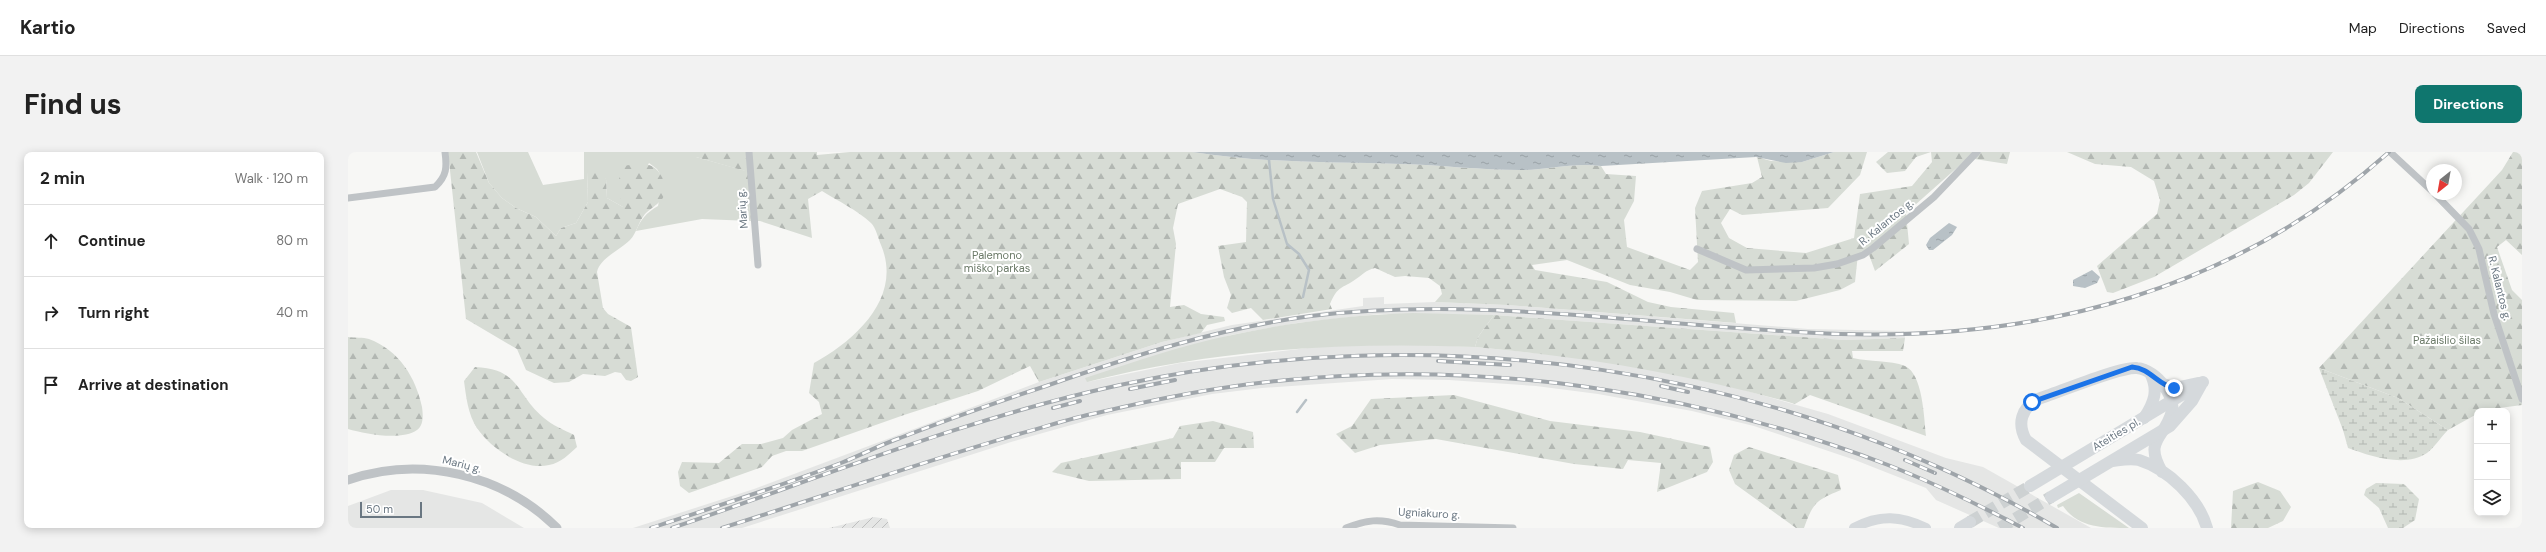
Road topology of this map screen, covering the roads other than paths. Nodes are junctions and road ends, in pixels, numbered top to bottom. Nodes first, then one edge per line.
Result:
1 (445, 152) edge
2 (749, 152) edge
3 (1976, 152) edge
4 (2390, 152) edge
5 (2426, 185) edge
6 (348, 198) edge
7 (2441, 200) edge
8 (1698, 249) dead end
9 (758, 265) dead end
10 (2149, 372) junction
11 (2203, 382) junction
12 (2163, 384) junction
13 (2522, 399) edge
14 (2171, 401) junction
15 (2144, 418) junction
16 (2158, 434) junction
17 (2112, 461) junction
18 (2162, 472) junction
19 (348, 480) edge
20 (2030, 486) tunnel mouth
21 (2051, 497) tunnel mouth
22 (1970, 522) tunnel mouth
23 (2203, 522) edge
24 (1400, 526) edge
25 (557, 528) edge
26 (1346, 528) edge
27 (1513, 528) edge
28 (1854, 528) edge
29 (1926, 528) edge
30 (1960, 528) edge
31 (2142, 528) edge
32 (2207, 528) edge

1 - 6 street
2 - 9 street, Marių g.
3 - 8 street, R. Kalantos g.
4 - 5 street
7 - 13 street, R. Kalantos g.
10 - 12 main road
10 - 15 main road
10 - 31 main road
11 - 12 main road
11 - 14 main road, Ateities pl.
11 - 16 main road
12 - 14 main road
14 - 15 main road, Ateities pl.
14 - 16 main road
15 - 20 main road, Ateities pl.
16 - 17 main road, Ateities pl.
16 - 18 main road
17 - 18 main road
17 - 21 main road, Ateities pl.
18 - 23 main road
19 - 25 street, Marių g.
22 - 30 main road
23 - 32 main road
24 - 26 street, Ugniakuro g.
24 - 27 street, Ugniakuro g.
28 - 29 main road

